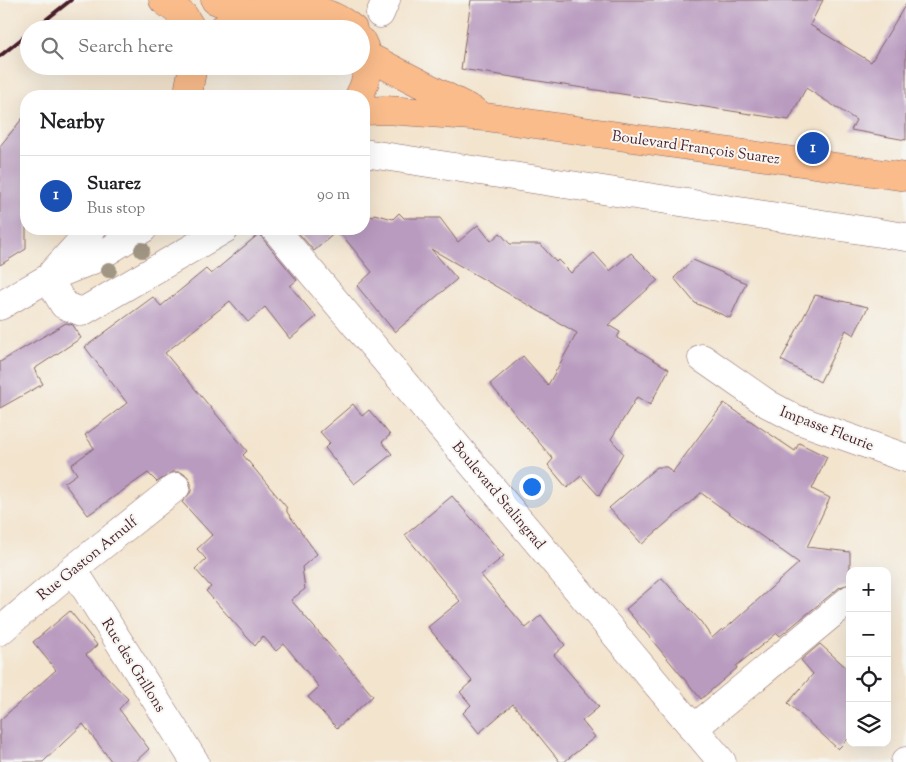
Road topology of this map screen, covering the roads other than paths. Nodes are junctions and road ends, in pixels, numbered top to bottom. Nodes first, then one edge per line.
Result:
1 (163, 0) edge
2 (216, 0) edge
3 (331, 4) edge
4 (247, 13) junction
5 (186, 20) edge
6 (236, 20) edge
7 (343, 20) edge
8 (370, 51) edge
9 (191, 75) edge
10 (367, 75) edge
11 (189, 90) edge
12 (363, 90) edge
13 (370, 111) edge
14 (486, 117) junction
15 (370, 153) edge
16 (906, 177) edge
17 (87, 235) edge
18 (133, 235) edge
19 (215, 235) edge
20 (280, 235) edge
21 (906, 237) edge
22 (48, 278) junction
23 (0, 306) edge
24 (702, 358) dead end
25 (906, 458) edge
26 (176, 487) dead end
27 (73, 569) junction
28 (846, 602) edge
29 (0, 631) edge
30 (694, 729) junction
31 (195, 762) edge
32 (722, 762) edge

1 - 5 main road
2 - 4 main road
3 - 4 main road
3 - 7 main road
4 - 6 main road
8 - 14 main road, Boulevard François Suarez
9 - 11 main road
10 - 12 main road
13 - 14 main road, Boulevard François Suarez
14 - 16 main road, Boulevard François Suarez
15 - 21 street
17 - 22 street
18 - 22 street
19 - 22 street
20 - 30 street, Boulevard Stalingrad
22 - 23 street
24 - 25 street, Impasse Fleurie
26 - 27 street, Rue Gaston Arnulf
27 - 29 street, Rue Gaston Arnulf
27 - 31 street, Rue des Grillons
28 - 30 street
30 - 32 street, Boulevard Stalingrad

